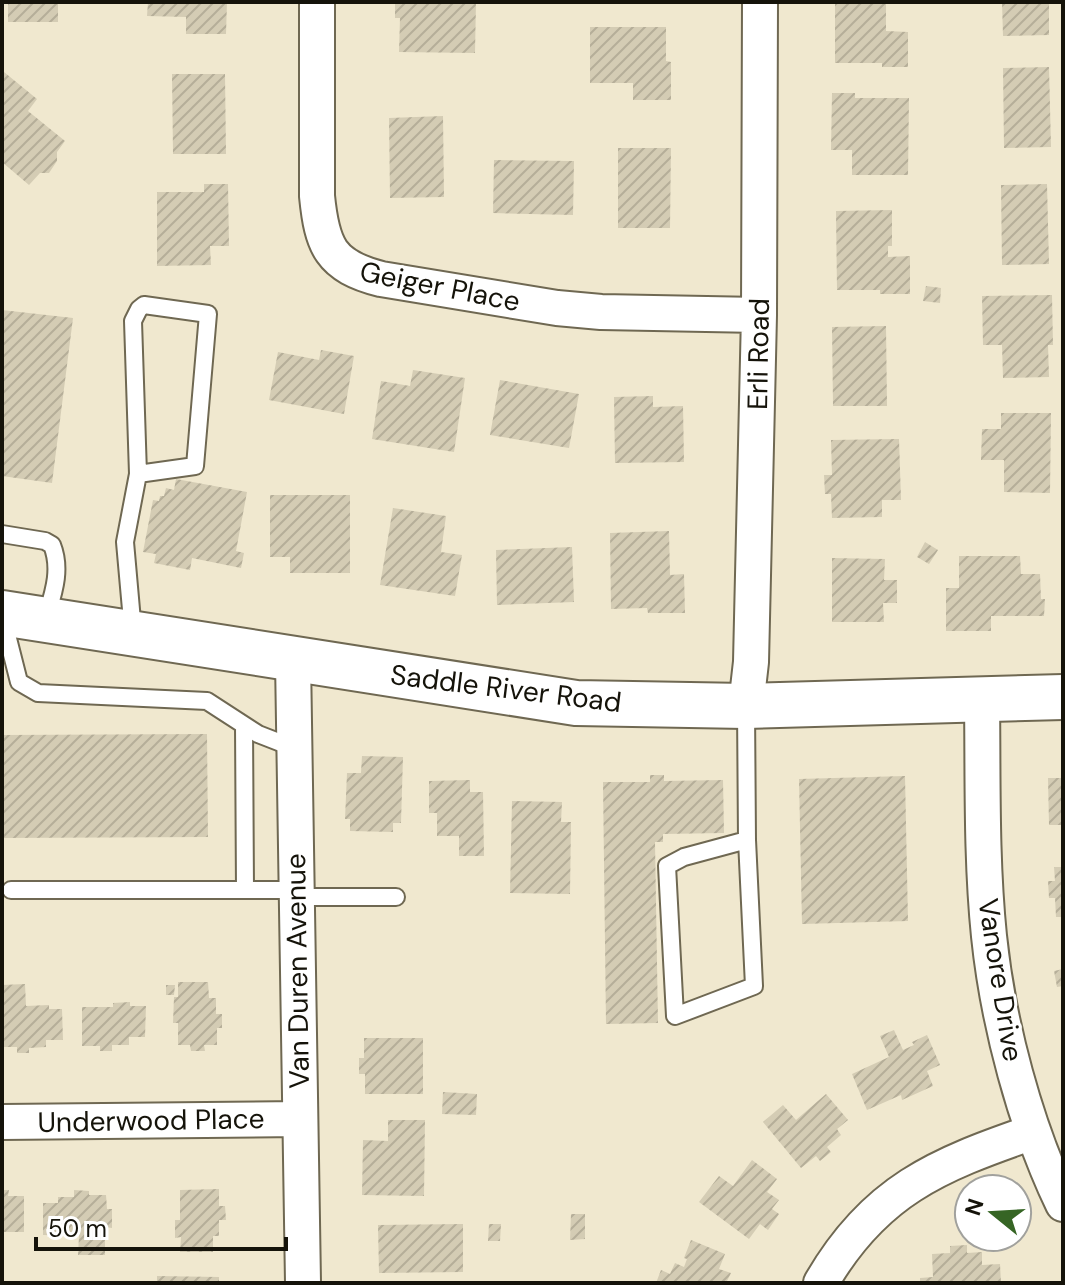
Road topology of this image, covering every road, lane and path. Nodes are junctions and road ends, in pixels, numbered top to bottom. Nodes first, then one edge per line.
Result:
1 (317, 2) edge
2 (760, 2) edge
3 (759, 315) junction
4 (138, 474) junction
5 (2, 534) edge
6 (2, 613) edge
7 (45, 620) junction
8 (133, 634) junction
9 (293, 660) junction
10 (1063, 697) edge
11 (982, 699) junction
12 (746, 706) junction
13 (244, 725) junction
14 (294, 748) junction
15 (747, 840) junction
16 (245, 889) junction
17 (11, 890) dead end
18 (295, 893) junction
19 (396, 897) dead end
20 (300, 1119) junction
21 (2, 1122) edge
22 (1033, 1132) junction
23 (1063, 1204) edge
24 (303, 1283) edge
25 (821, 1283) edge

1 - 3 street, Geiger Place
2 - 3 street, Erli Road
3 - 12 street, Erli Road
4 - 4 lane
4 - 8 lane
5 - 7 lane
6 - 7 main road, Saddle River Road
6 - 13 lane
7 - 8 main road, Saddle River Road
8 - 9 main road, Saddle River Road
9 - 12 main road, Saddle River Road
9 - 14 street, Van Duren Avenue
10 - 11 main road, Saddle River Road
11 - 12 main road, Saddle River Road
11 - 22 street, Vanore Drive
12 - 15 lane
13 - 14 lane
13 - 16 lane
14 - 18 street, Van Duren Avenue
15 - 15 lane
16 - 17 lane
16 - 18 lane
18 - 19 lane
18 - 20 street, Van Duren Avenue
20 - 21 street, Underwood Place
20 - 24 street, Van Duren Avenue
22 - 23 street, Vanore Drive
22 - 25 street

